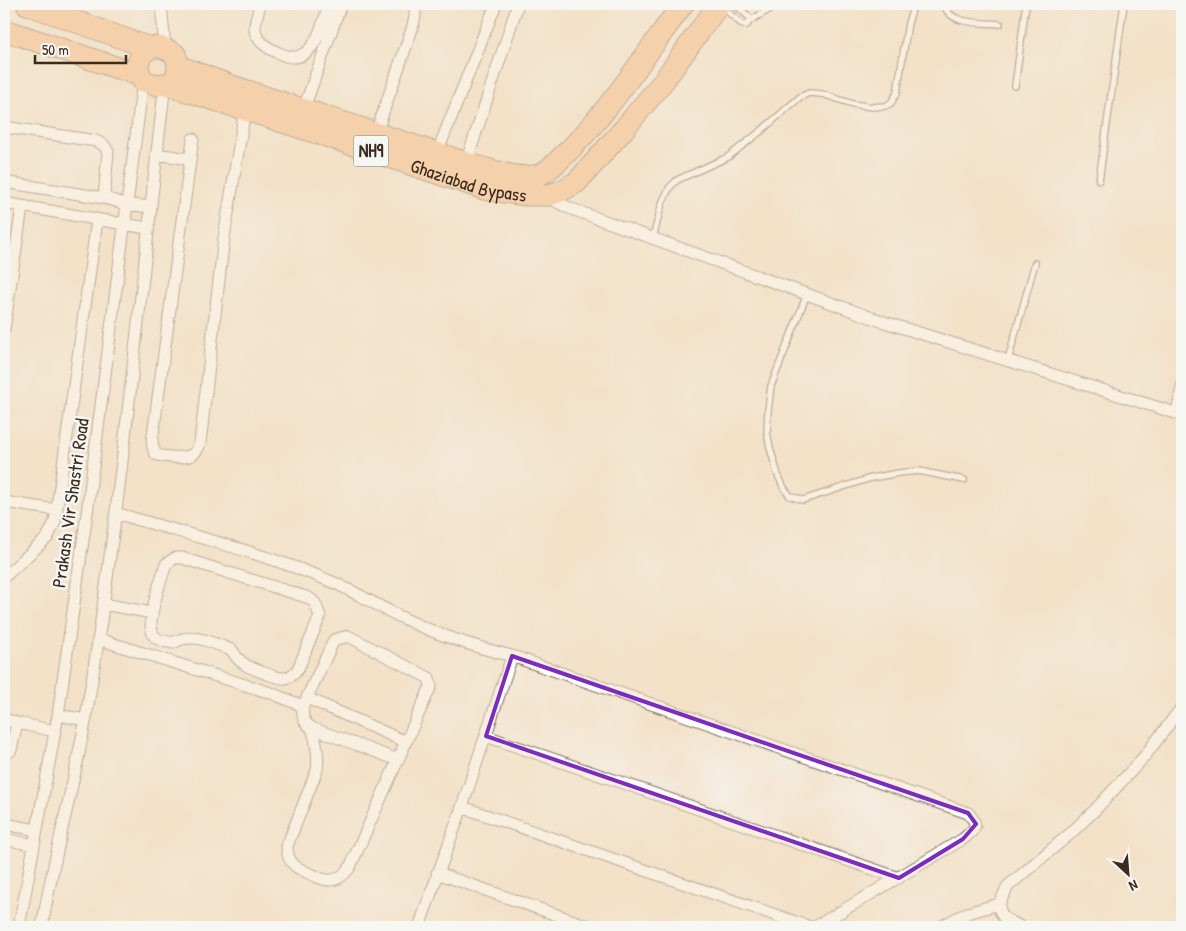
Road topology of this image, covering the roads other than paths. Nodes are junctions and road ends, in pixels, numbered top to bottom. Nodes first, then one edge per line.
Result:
1 (27, 4) edge
2 (161, 4) edge
3 (259, 4) edge
4 (329, 4) edge
5 (341, 4) edge
6 (415, 4) edge
7 (496, 4) edge
8 (518, 4) edge
9 (719, 4) edge
10 (734, 4) edge
11 (779, 4) edge
12 (914, 4) edge
13 (944, 4) edge
14 (1026, 4) edge
15 (1124, 4) edge
16 (681, 7) edge
17 (751, 20) junction
18 (1000, 24) dead end
19 (702, 26) junction
20 (4, 31) edge
21 (658, 38) junction
22 (157, 48) junction
23 (681, 55) junction
24 (178, 66) junction
25 (141, 78) junction
26 (165, 84) junction
27 (1015, 86) dead end
28 (304, 108) junction
29 (245, 110) junction
30 (4, 127) edge
31 (376, 133) junction
32 (193, 139) dead end
33 (437, 153) junction
34 (156, 154) junction
35 (190, 159) junction
36 (466, 163) junction
37 (1099, 180) dead end
38 (4, 182) edge
39 (549, 195) junction
40 (104, 198) junction
41 (4, 203) edge
42 (126, 204) junction
43 (22, 207) junction
44 (150, 207) junction
45 (97, 220) junction
46 (123, 224) junction
47 (147, 228) junction
48 (654, 238) junction
49 (1035, 263) dead end
50 (807, 294) junction
51 (4, 330) edge
52 (1008, 360) junction
53 (1182, 388) edge
54 (1179, 414) edge
55 (964, 480) dead end
56 (4, 502) edge
57 (57, 510) junction
58 (116, 513) junction
59 (4, 577) edge
60 (103, 604) junction
61 (152, 613) junction
62 (98, 639) junction
63 (512, 656) junction
64 (305, 702) junction
65 (1182, 707) edge
66 (58, 715) junction
67 (4, 720) edge
68 (86, 720) junction
69 (17, 722) junction
70 (312, 728) junction
71 (55, 731) junction
72 (486, 736) junction
73 (406, 742) junction
74 (4, 755) edge
75 (398, 760) junction
76 (462, 807) junction
77 (4, 824) edge
78 (37, 830) junction
79 (4, 839) edge
80 (34, 845) junction
81 (437, 873) junction
82 (899, 878) junction
83 (999, 904) junction
84 (19, 927) edge
85 (42, 927) edge
86 (418, 927) edge
87 (591, 927) edge
88 (810, 927) edge
89 (815, 927) edge
90 (940, 927) edge
91 (1021, 927) edge

1 - 22 highway
2 - 22 street
3 - 4 street
5 - 28 street
6 - 31 street
7 - 33 street
8 - 36 street
9 - 17 lane
9 - 19 highway, Ghaziabad Bypass / NH9
10 - 17 lane
11 - 17 lane
12 - 48 lane
13 - 18 lane
14 - 27 lane
15 - 37 lane
16 - 19 highway
16 - 21 highway, Ghaziabad Bypass / NH9
19 - 23 highway, Ghaziabad Bypass / NH9
20 - 25 highway, Ghaziabad Bypass / NH9
21 - 23 highway
21 - 36 highway, Ghaziabad Bypass / NH9
22 - 24 highway
22 - 25 highway
23 - 39 highway, Ghaziabad Bypass / NH9
24 - 26 highway
24 - 28 highway, Ghaziabad Bypass / NH9
25 - 26 highway, Ghaziabad Bypass / NH9
25 - 42 street, Prakash Vir Shastri Road
26 - 29 highway, Ghaziabad Bypass / NH9
26 - 34 street
28 - 31 highway, Ghaziabad Bypass / NH9
29 - 35 street
29 - 39 highway, Ghaziabad Bypass / NH9
30 - 40 street
31 - 33 highway, Ghaziabad Bypass / NH9
32 - 35 street
33 - 36 highway, Ghaziabad Bypass / NH9
34 - 35 street
34 - 44 street
38 - 40 street
39 - 48 street
40 - 42 street
41 - 43 street
42 - 44 street
42 - 46 street, Prakash Vir Shastri Road
43 - 45 street
43 - 51 street
44 - 47 street
45 - 46 street
45 - 57 street
46 - 47 street
46 - 66 street, Prakash Vir Shastri Road
47 - 58 street
48 - 50 street
49 - 52 lane
50 - 52 street
50 - 55 lane
52 - 54 street
53 - 54 street
56 - 57 street
57 - 59 street
58 - 60 street
58 - 63 street
60 - 61 street
60 - 62 street
61 - 61 street
62 - 64 street
62 - 68 street
63 - 72 street
63 - 82 street
64 - 70 street
64 - 73 street
64 - 73 street
65 - 83 street
66 - 68 street
66 - 71 street, Prakash Vir Shastri Road
67 - 69 street
68 - 85 street
69 - 71 street
69 - 74 street
70 - 75 street
70 - 75 street
71 - 78 street, Prakash Vir Shastri Road
72 - 76 street
72 - 82 street
73 - 75 street
76 - 81 street
76 - 88 street
77 - 78 street
78 - 80 street, Prakash Vir Shastri Road
79 - 80 street
80 - 84 street, Prakash Vir Shastri Road
81 - 86 street
81 - 87 street
82 - 89 street
83 - 90 street
83 - 91 street

